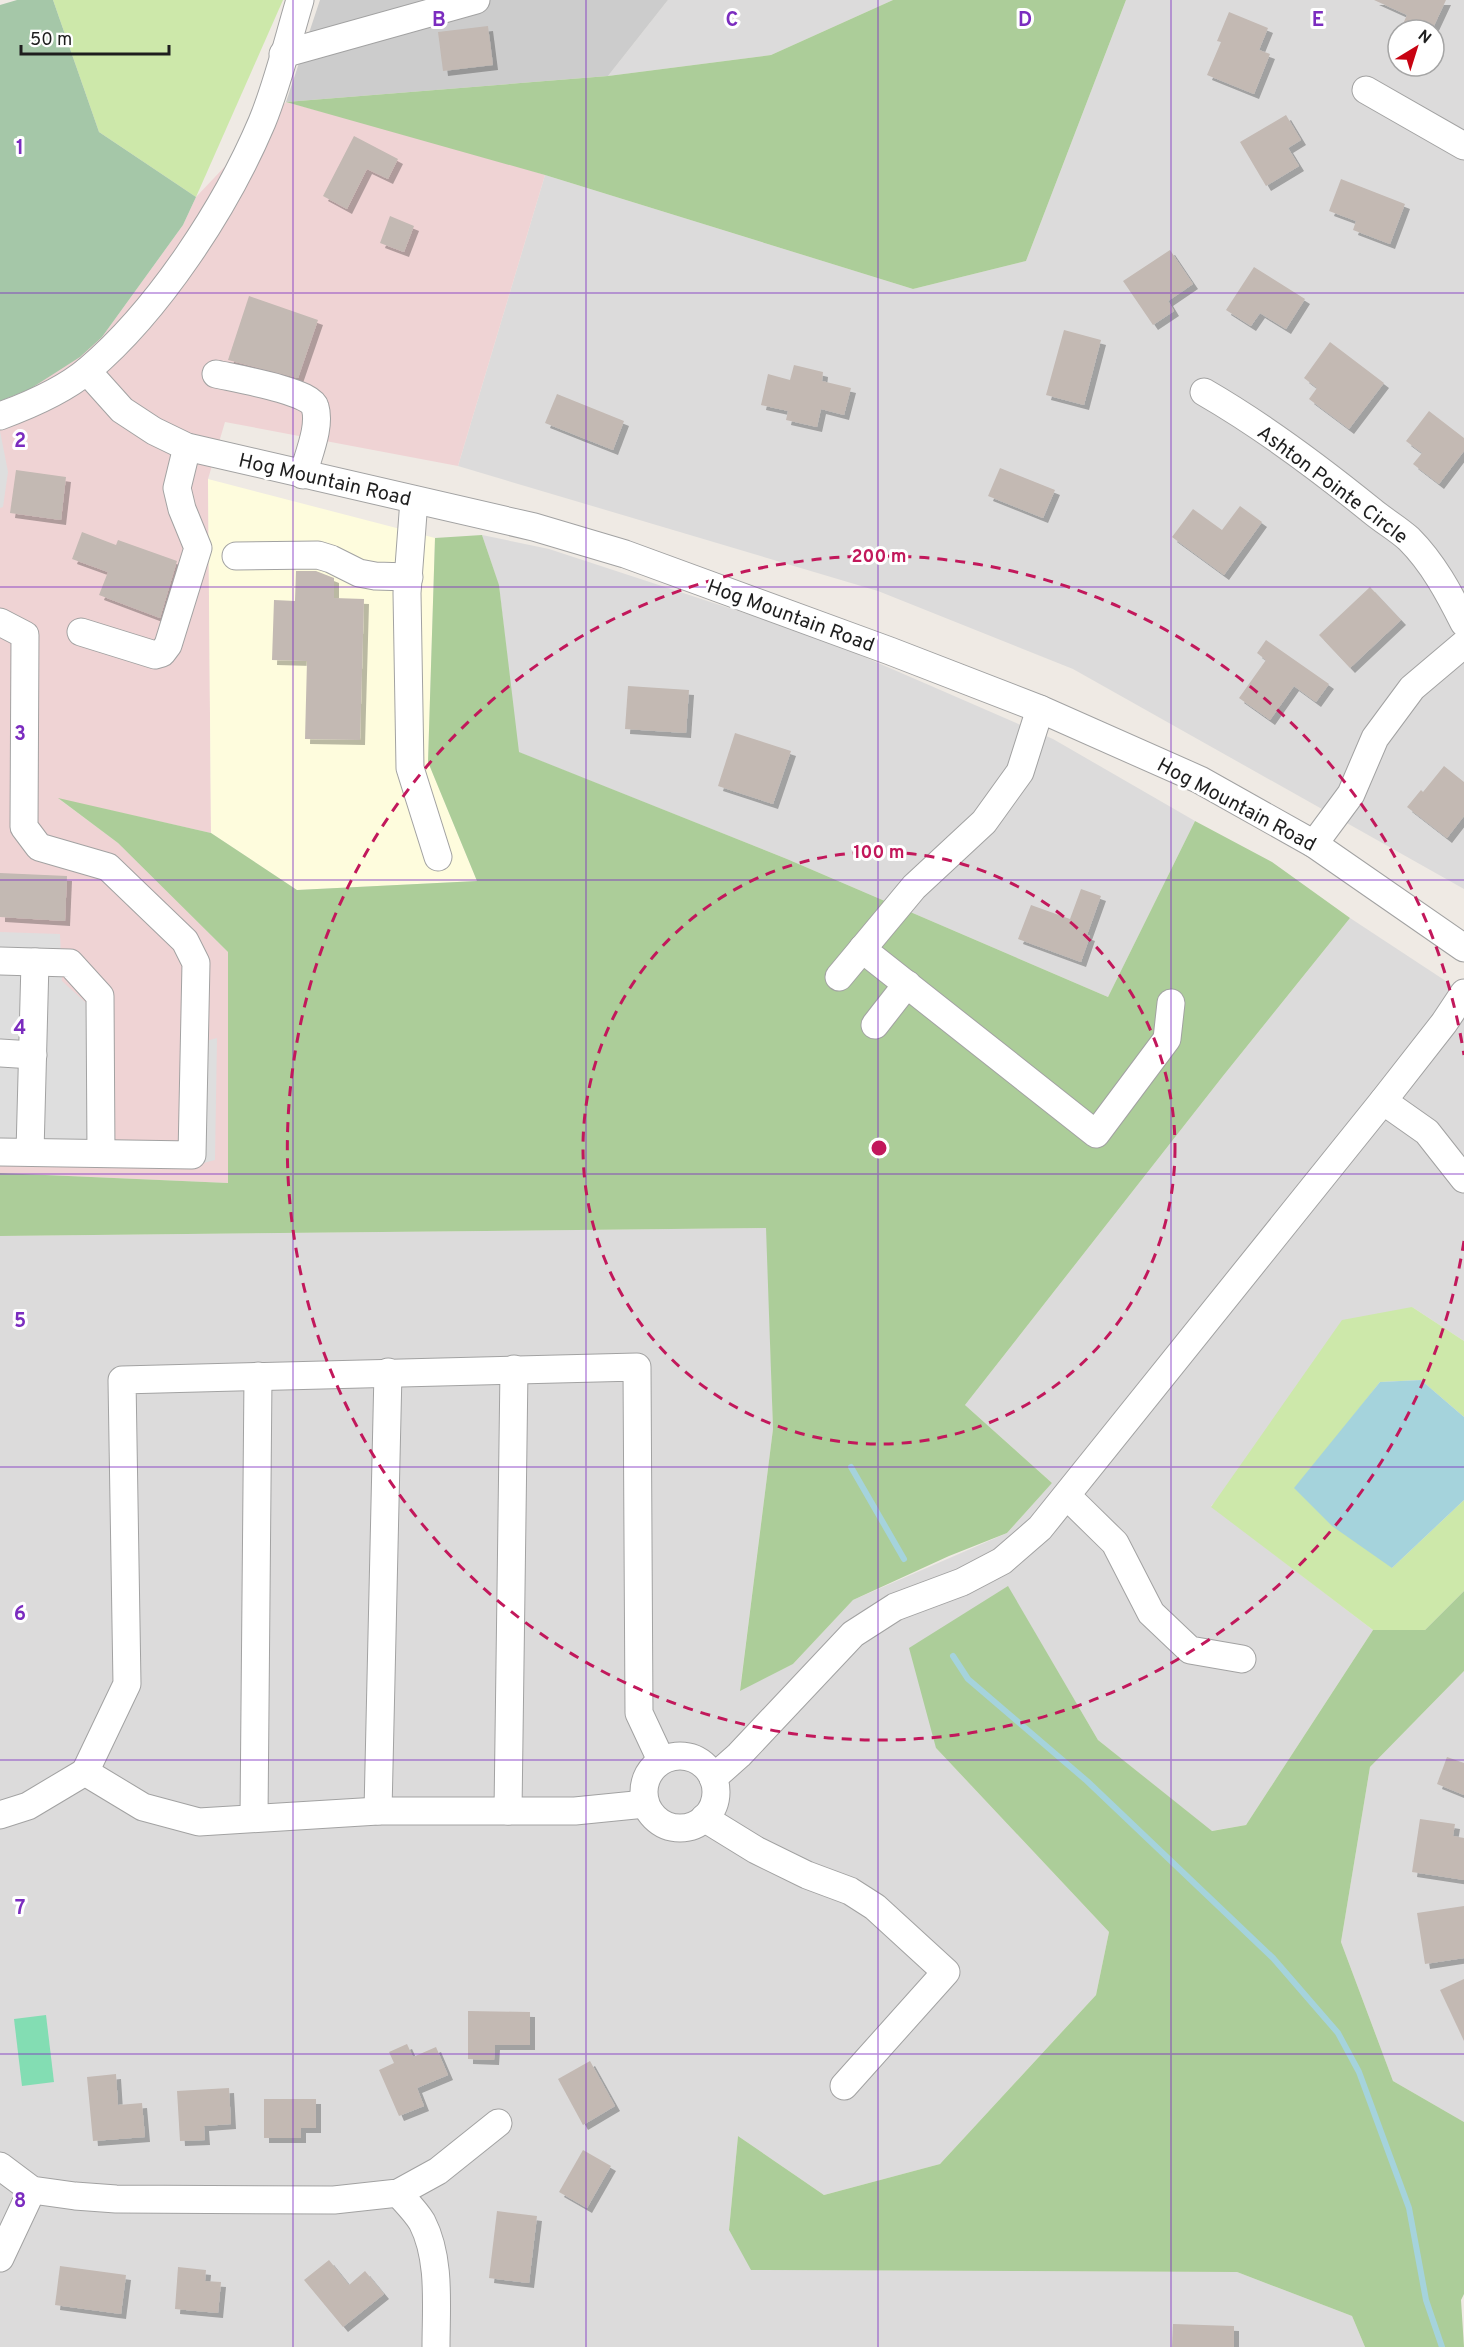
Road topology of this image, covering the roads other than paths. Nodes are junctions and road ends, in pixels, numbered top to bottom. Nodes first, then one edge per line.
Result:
1 (300, 0) edge
2 (476, 0) edge
3 (283, 54) junction
4 (1366, 90) dead end
5 (1464, 146) edge
6 (87, 371) junction
7 (216, 374) dead end
8 (1204, 392) dead end
9 (0, 417) edge
10 (187, 447) junction
11 (303, 475) junction
12 (414, 500) junction
13 (236, 556) dead end
14 (409, 577) junction
15 (0, 622) edge
16 (1464, 623) edge
17 (81, 632) dead end
18 (1464, 644) edge
19 (1041, 709) junction
20 (1314, 844) junction
21 (438, 857) dead end
22 (1464, 948) edge
23 (862, 949) junction
24 (0, 961) edge
25 (35, 962) junction
26 (839, 976) dead end
27 (907, 984) junction
28 (1464, 993) edge
29 (1171, 1003) dead end
30 (875, 1025) dead end
31 (0, 1053) edge
32 (33, 1055) junction
33 (1383, 1101) junction
34 (0, 1152) edge
35 (30, 1152) junction
36 (100, 1154) junction
37 (1464, 1179) edge
38 (514, 1369) junction
39 (388, 1372) junction
40 (258, 1376) junction
41 (1067, 1496) junction
42 (1242, 1659) dead end
43 (661, 1760) junction
44 (85, 1772) junction
45 (713, 1778) junction
46 (645, 1804) junction
47 (378, 1811) junction
48 (508, 1811) junction
49 (0, 1815) edge
50 (254, 1818) junction
51 (704, 1818) junction
52 (844, 2086) dead end
53 (498, 2123) dead end
54 (0, 2166) edge
55 (32, 2190) junction
56 (398, 2193) junction
57 (0, 2258) edge
58 (436, 2347) edge

1 - 3 street
2 - 3 street
3 - 6 street
4 - 5 street
6 - 9 street
6 - 10 street, Hog Mountain Road
7 - 11 street
8 - 16 street, Ashton Pointe Circle
10 - 11 street, Hog Mountain Road
10 - 17 street
11 - 12 street, Hog Mountain Road
12 - 14 street
12 - 19 street, Hog Mountain Road
13 - 14 street
14 - 21 street
15 - 36 street
18 - 20 street
19 - 20 street, Hog Mountain Road
19 - 23 street
20 - 22 street, Hog Mountain Road
23 - 26 street
23 - 27 street
24 - 25 street
25 - 32 street
25 - 36 street
27 - 29 street
27 - 30 street
28 - 33 street
31 - 32 street
32 - 35 street
33 - 37 street
33 - 41 street
34 - 35 street
35 - 36 street
38 - 39 street
38 - 43 street
38 - 48 street
39 - 40 street
39 - 47 street
40 - 44 street
40 - 50 street
41 - 42 street
41 - 45 street
43 - 45 street
43 - 46 street
44 - 49 street
44 - 50 street
45 - 51 street
46 - 48 street
46 - 51 street
47 - 48 street
47 - 50 street
51 - 52 street
53 - 56 street
54 - 55 street
55 - 56 street
55 - 57 street
56 - 58 street

